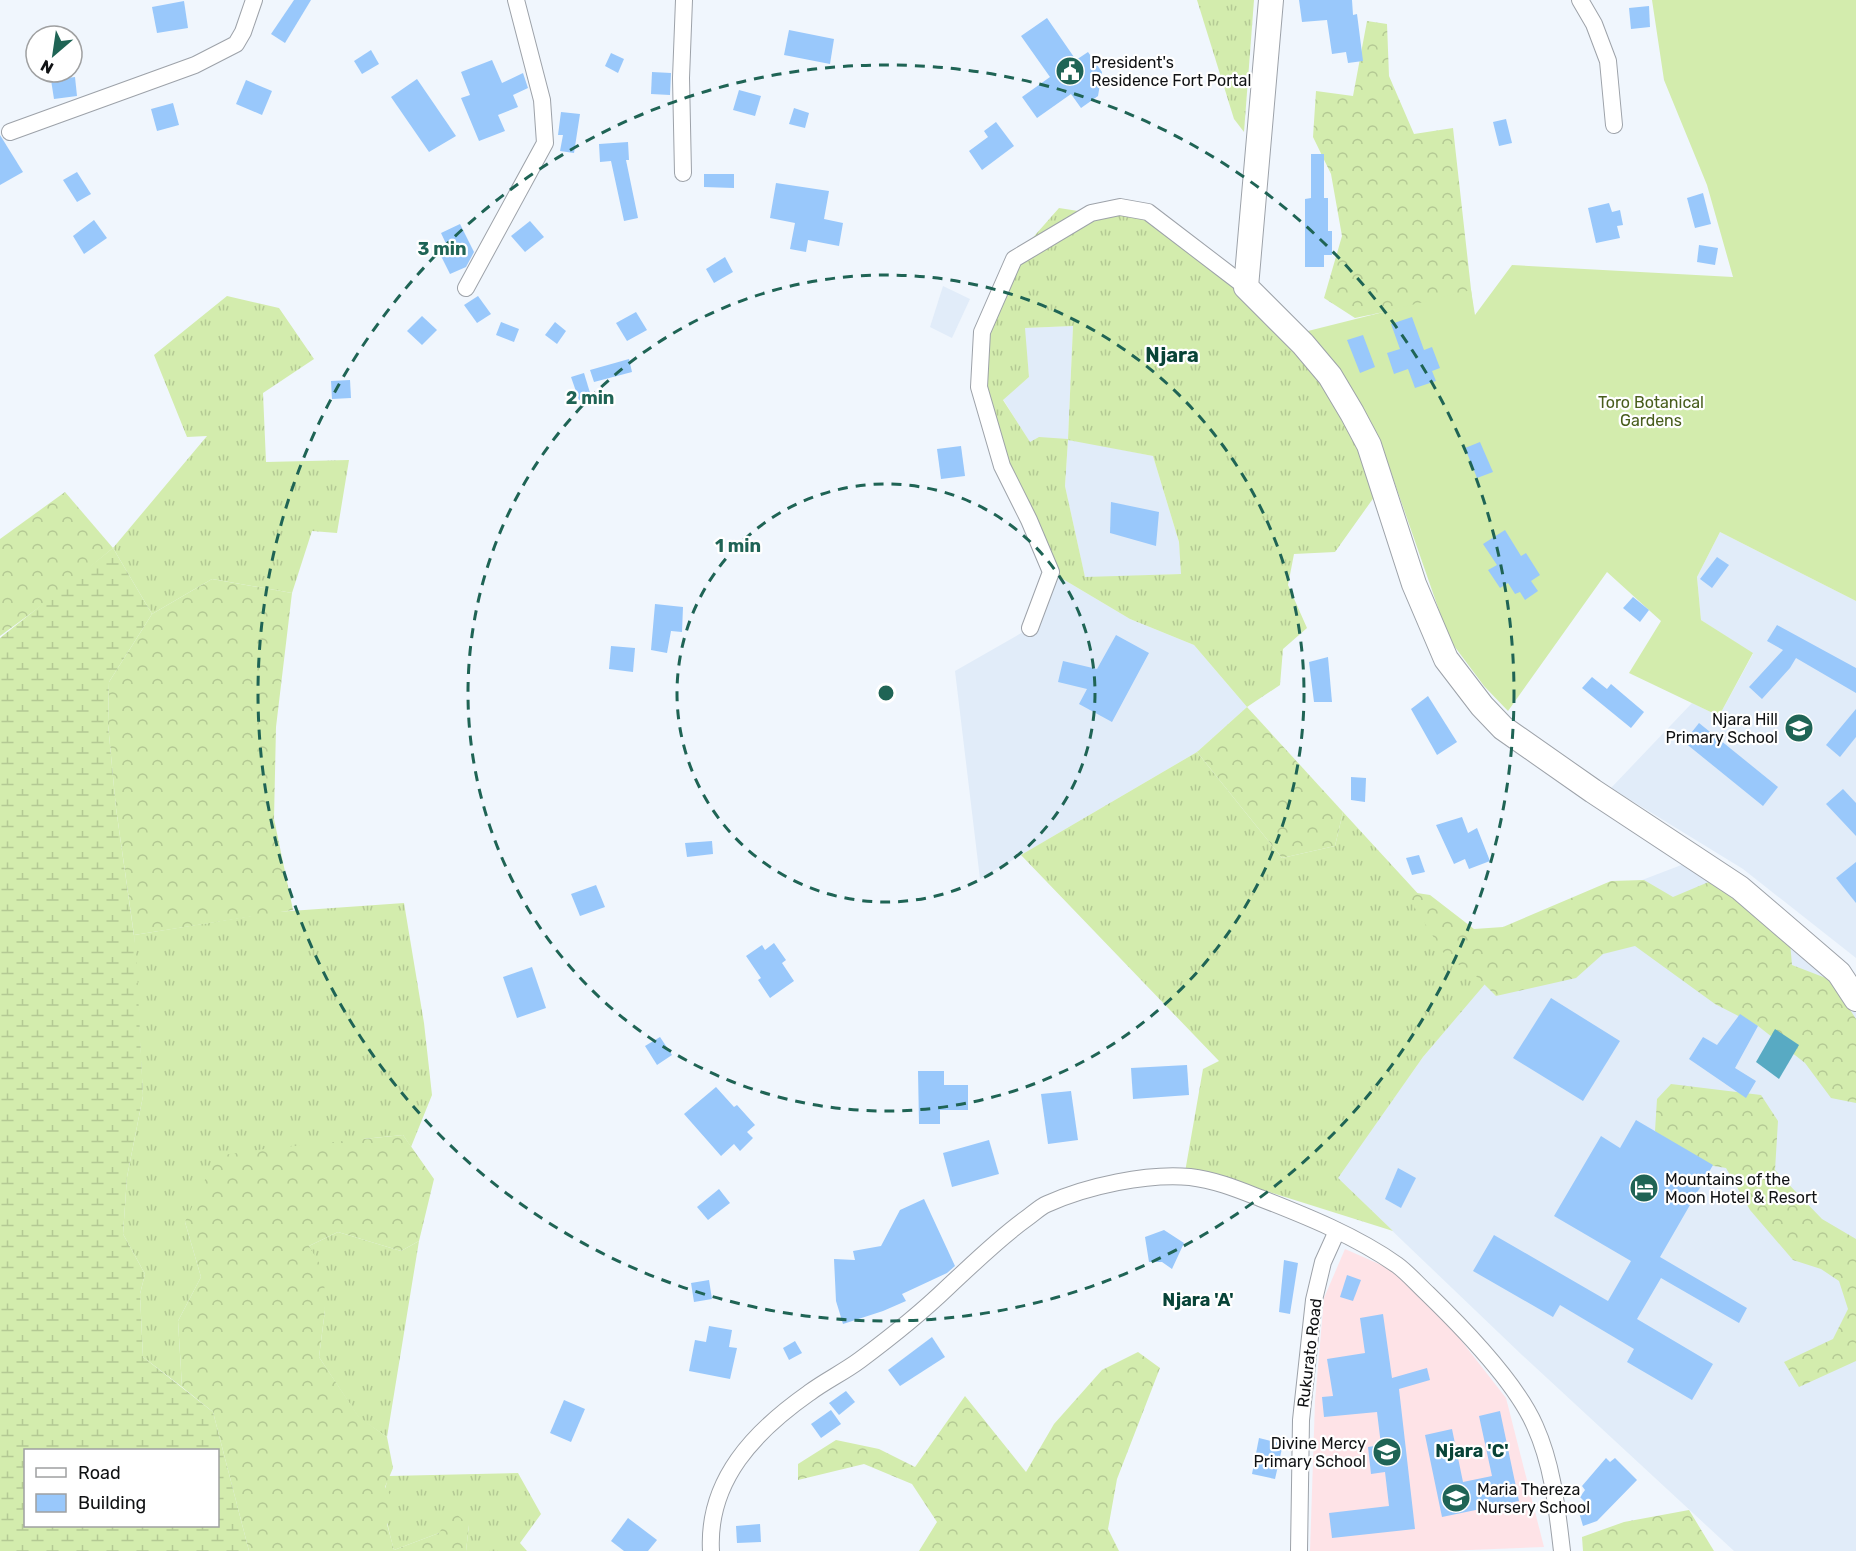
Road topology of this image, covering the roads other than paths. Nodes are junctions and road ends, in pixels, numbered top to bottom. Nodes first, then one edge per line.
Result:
1 (254, 0) edge
2 (516, 0) edge
3 (684, 0) edge
4 (1271, 0) edge
5 (1580, 0) edge
6 (1614, 124) dead end
7 (10, 132) dead end
8 (683, 173) dead end
9 (1246, 287) junction
10 (465, 288) dead end
11 (1030, 628) dead end
12 (1856, 999) edge
13 (1337, 1231) junction
14 (711, 1551) edge
15 (1299, 1551) edge
16 (1562, 1551) edge

1 - 7 street
2 - 10 street
3 - 8 street
4 - 9 main road
5 - 6 street
9 - 11 street
9 - 12 main road
13 - 14 street
13 - 15 street, Rukurato Road
13 - 16 street

